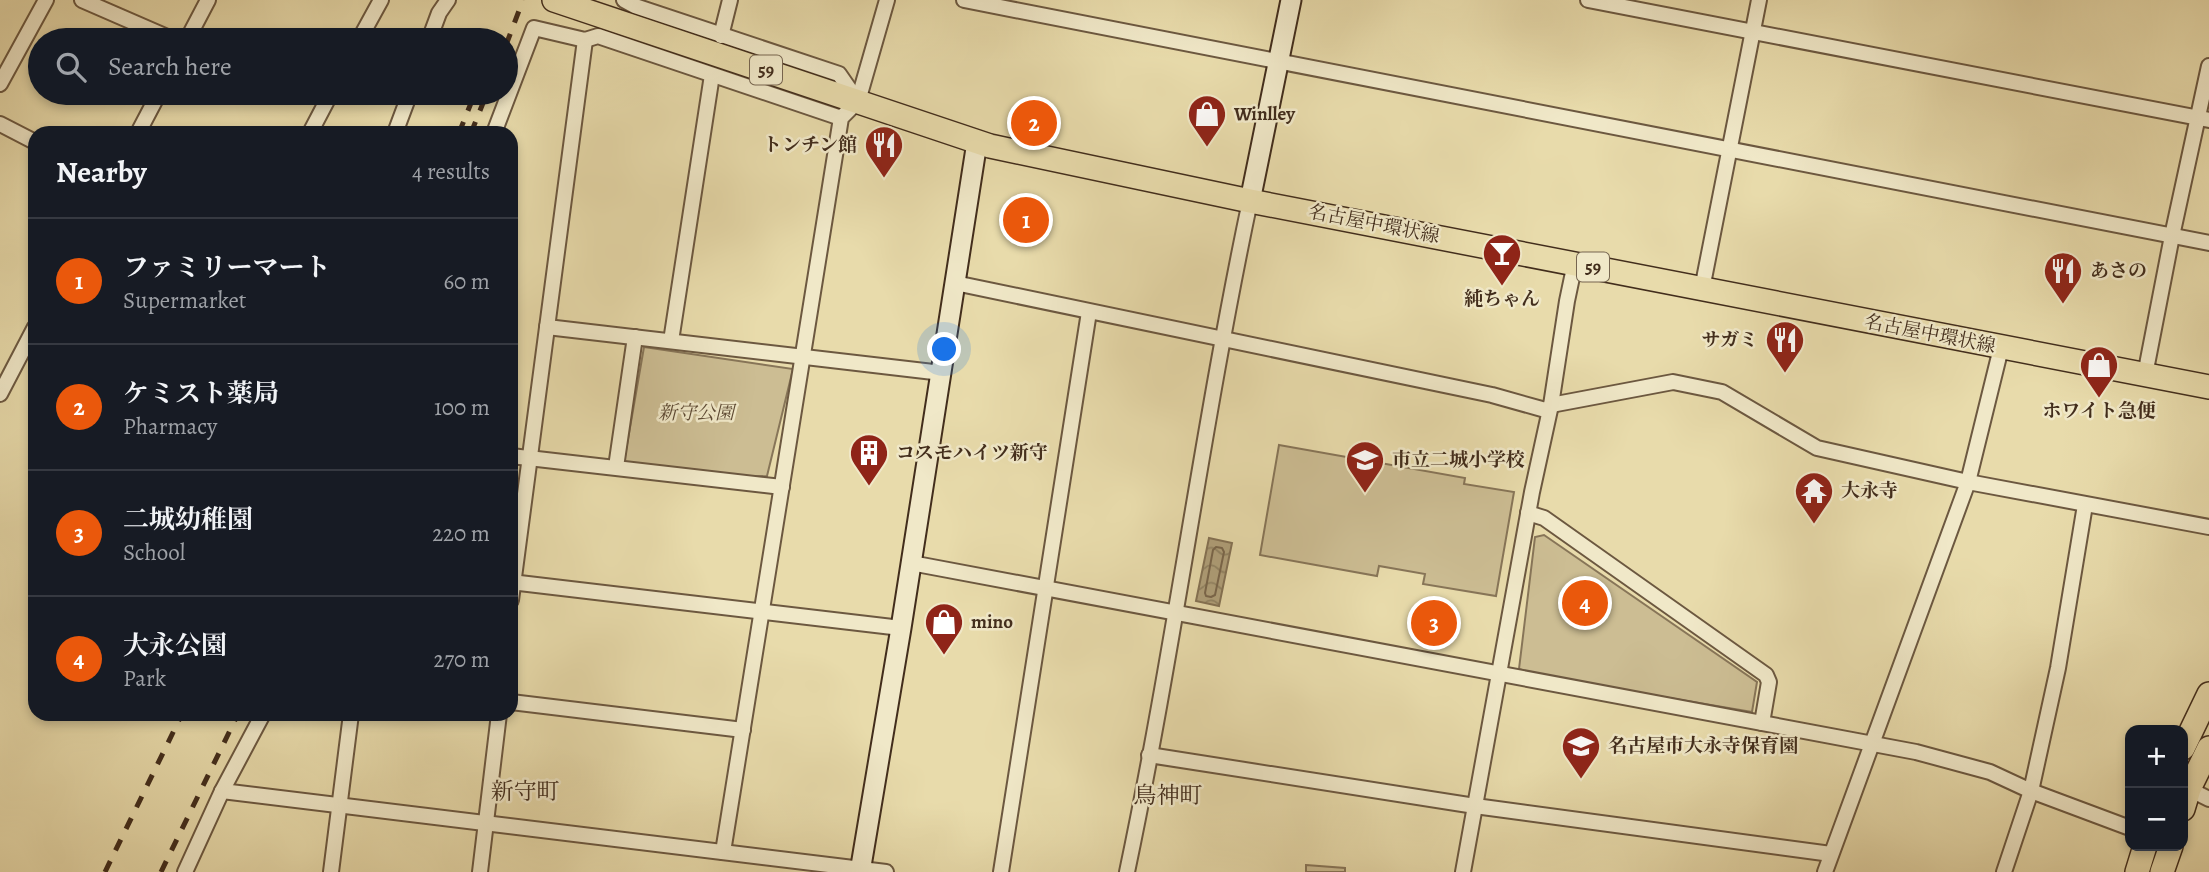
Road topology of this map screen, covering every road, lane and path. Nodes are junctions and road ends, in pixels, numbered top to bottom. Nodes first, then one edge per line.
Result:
1 (46, 0) edge
2 (82, 0) edge
3 (208, 0) edge
4 (381, 0) edge
5 (448, 0) edge
6 (554, 0) edge
7 (624, 0) edge
8 (730, 0) edge
9 (887, 0) edge
10 (964, 0) edge
11 (1291, 0) edge
12 (1588, 0) edge
13 (1759, 0) edge
14 (31, 28) edge
15 (146, 28) edge
16 (193, 28) edge
17 (366, 28) edge
18 (433, 28) edge
19 (1752, 32) junction
20 (28, 33) edge
21 (721, 36) junction
22 (584, 40) junction
23 (1279, 61) junction
24 (2209, 65) edge
25 (518, 70) edge
26 (712, 75) junction
27 (0, 84) edge
28 (858, 101) junction
29 (153, 105) edge
30 (325, 105) edge
31 (406, 105) edge
32 (505, 105) edge
33 (841, 118) junction
34 (2204, 119) edge
35 (0, 124) edge
36 (142, 126) edge
37 (314, 126) edge
38 (398, 126) edge
39 (497, 126) edge
40 (28, 138) edge
41 (977, 142) junction
42 (1729, 149) junction
43 (1250, 201) junction
44 (2172, 236) junction
45 (2209, 243) edge
46 (1575, 263) junction
47 (955, 284) junction
48 (1702, 289) junction
49 (1089, 312) junction
50 (547, 327) junction
51 (635, 337) junction
52 (1222, 339) junction
53 (671, 341) junction
54 (2000, 348) junction
55 (28, 352) edge
56 (802, 358) junction
57 (942, 373) junction
58 (2145, 375) junction
59 (2209, 387) edge
60 (0, 394) edge
61 (1550, 408) junction
62 (518, 457) edge
63 (529, 458) junction
64 (616, 467) junction
65 (1968, 482) junction
66 (782, 486) junction
67 (2085, 505) junction
68 (1528, 513) junction
69 (2209, 527) edge
70 (518, 538) edge
71 (911, 563) junction
72 (518, 583) edge
73 (1045, 589) junction
74 (762, 611) junction
75 (1175, 613) junction
76 (901, 628) junction
77 (1500, 674) junction
78 (2209, 694) edge
79 (518, 703) edge
80 (259, 721) edge
81 (350, 721) edge
82 (498, 721) edge
83 (1762, 723) junction
84 (743, 730) junction
85 (2188, 738) edge
86 (1870, 744) junction
87 (2209, 748) edge
88 (1149, 755) junction
89 (222, 791) junction
90 (2031, 791) junction
91 (2194, 799) edge
92 (341, 805) junction
93 (1475, 806) junction
94 (487, 823) junction
95 (2125, 826) edge
96 (2143, 851) edge
97 (2169, 851) edge
98 (723, 852) junction
99 (1831, 854) junction
100 (861, 870) edge
101 (185, 872) edge
102 (331, 872) edge
103 (480, 872) edge
104 (886, 872) edge
105 (1001, 872) edge
106 (1127, 872) edge
107 (1463, 872) edge
108 (1825, 872) edge
109 (2004, 872) edge
110 (2137, 872) edge
111 (2162, 872) edge

1 - 14 street
2 - 15 street
3 - 16 street
4 - 17 street
5 - 18 street
6 - 28 main road, 名古屋中環状線 / 59
7 - 21 street
8 - 21 street
9 - 28 street
10 - 23 street
11 - 23 street
12 - 19 street
13 - 19 street
19 - 34 street
19 - 42 street
20 - 27 street
21 - 28 street
22 - 25 street
22 - 26 street
22 - 50 street
23 - 42 street
23 - 43 street
24 - 34 street
26 - 33 street
26 - 53 street
28 - 33 street
28 - 41 main road, 名古屋中環状線 / 59
29 - 36 street
30 - 37 street
31 - 38 street
32 - 39 street
33 - 56 street
34 - 44 street
35 - 40 street
41 - 43 main road, 名古屋中環状線 / 59
41 - 47 street
42 - 44 street
42 - 48 street
43 - 46 main road, 名古屋中環状線 / 59
43 - 52 street
44 - 45 street
44 - 58 street
46 - 48 main road, 名古屋中環状線 / 59
46 - 61 street
47 - 49 street
47 - 57 street
48 - 54 main road, 名古屋中環状線 / 59
49 - 52 street
49 - 73 street
50 - 51 street
50 - 63 street
51 - 53 street
51 - 64 street
52 - 61 street
52 - 75 street
53 - 56 street
54 - 58 main road, 名古屋中環状線 / 59
54 - 65 street
55 - 60 street
56 - 57 street
56 - 66 street
57 - 71 street
58 - 59 main road, 名古屋中環状線 / 59
61 - 65 street
61 - 68 street
62 - 63 street
63 - 64 street
63 - 70 street
64 - 66 street
65 - 67 street
65 - 86 street
66 - 74 street
67 - 69 street
67 - 90 street
68 - 77 street
68 - 83 street
71 - 73 street
71 - 76 street
72 - 74 street
73 - 75 street
73 - 105 street
74 - 76 street
74 - 84 street
75 - 77 street
75 - 88 street
76 - 100 street
77 - 83 street
77 - 93 street
78 - 85 main road
79 - 84 street
80 - 89 street
81 - 92 street
82 - 94 street
83 - 86 street
84 - 98 street
86 - 90 street
86 - 99 street
87 - 91 main road
88 - 93 street
88 - 106 street
89 - 92 street
89 - 101 street
90 - 95 street
90 - 109 street
92 - 94 street
92 - 102 street
93 - 99 street
93 - 107 street
94 - 98 street
94 - 103 street
96 - 110 main road
97 - 111 main road
98 - 100 street
99 - 108 street
100 - 104 street

